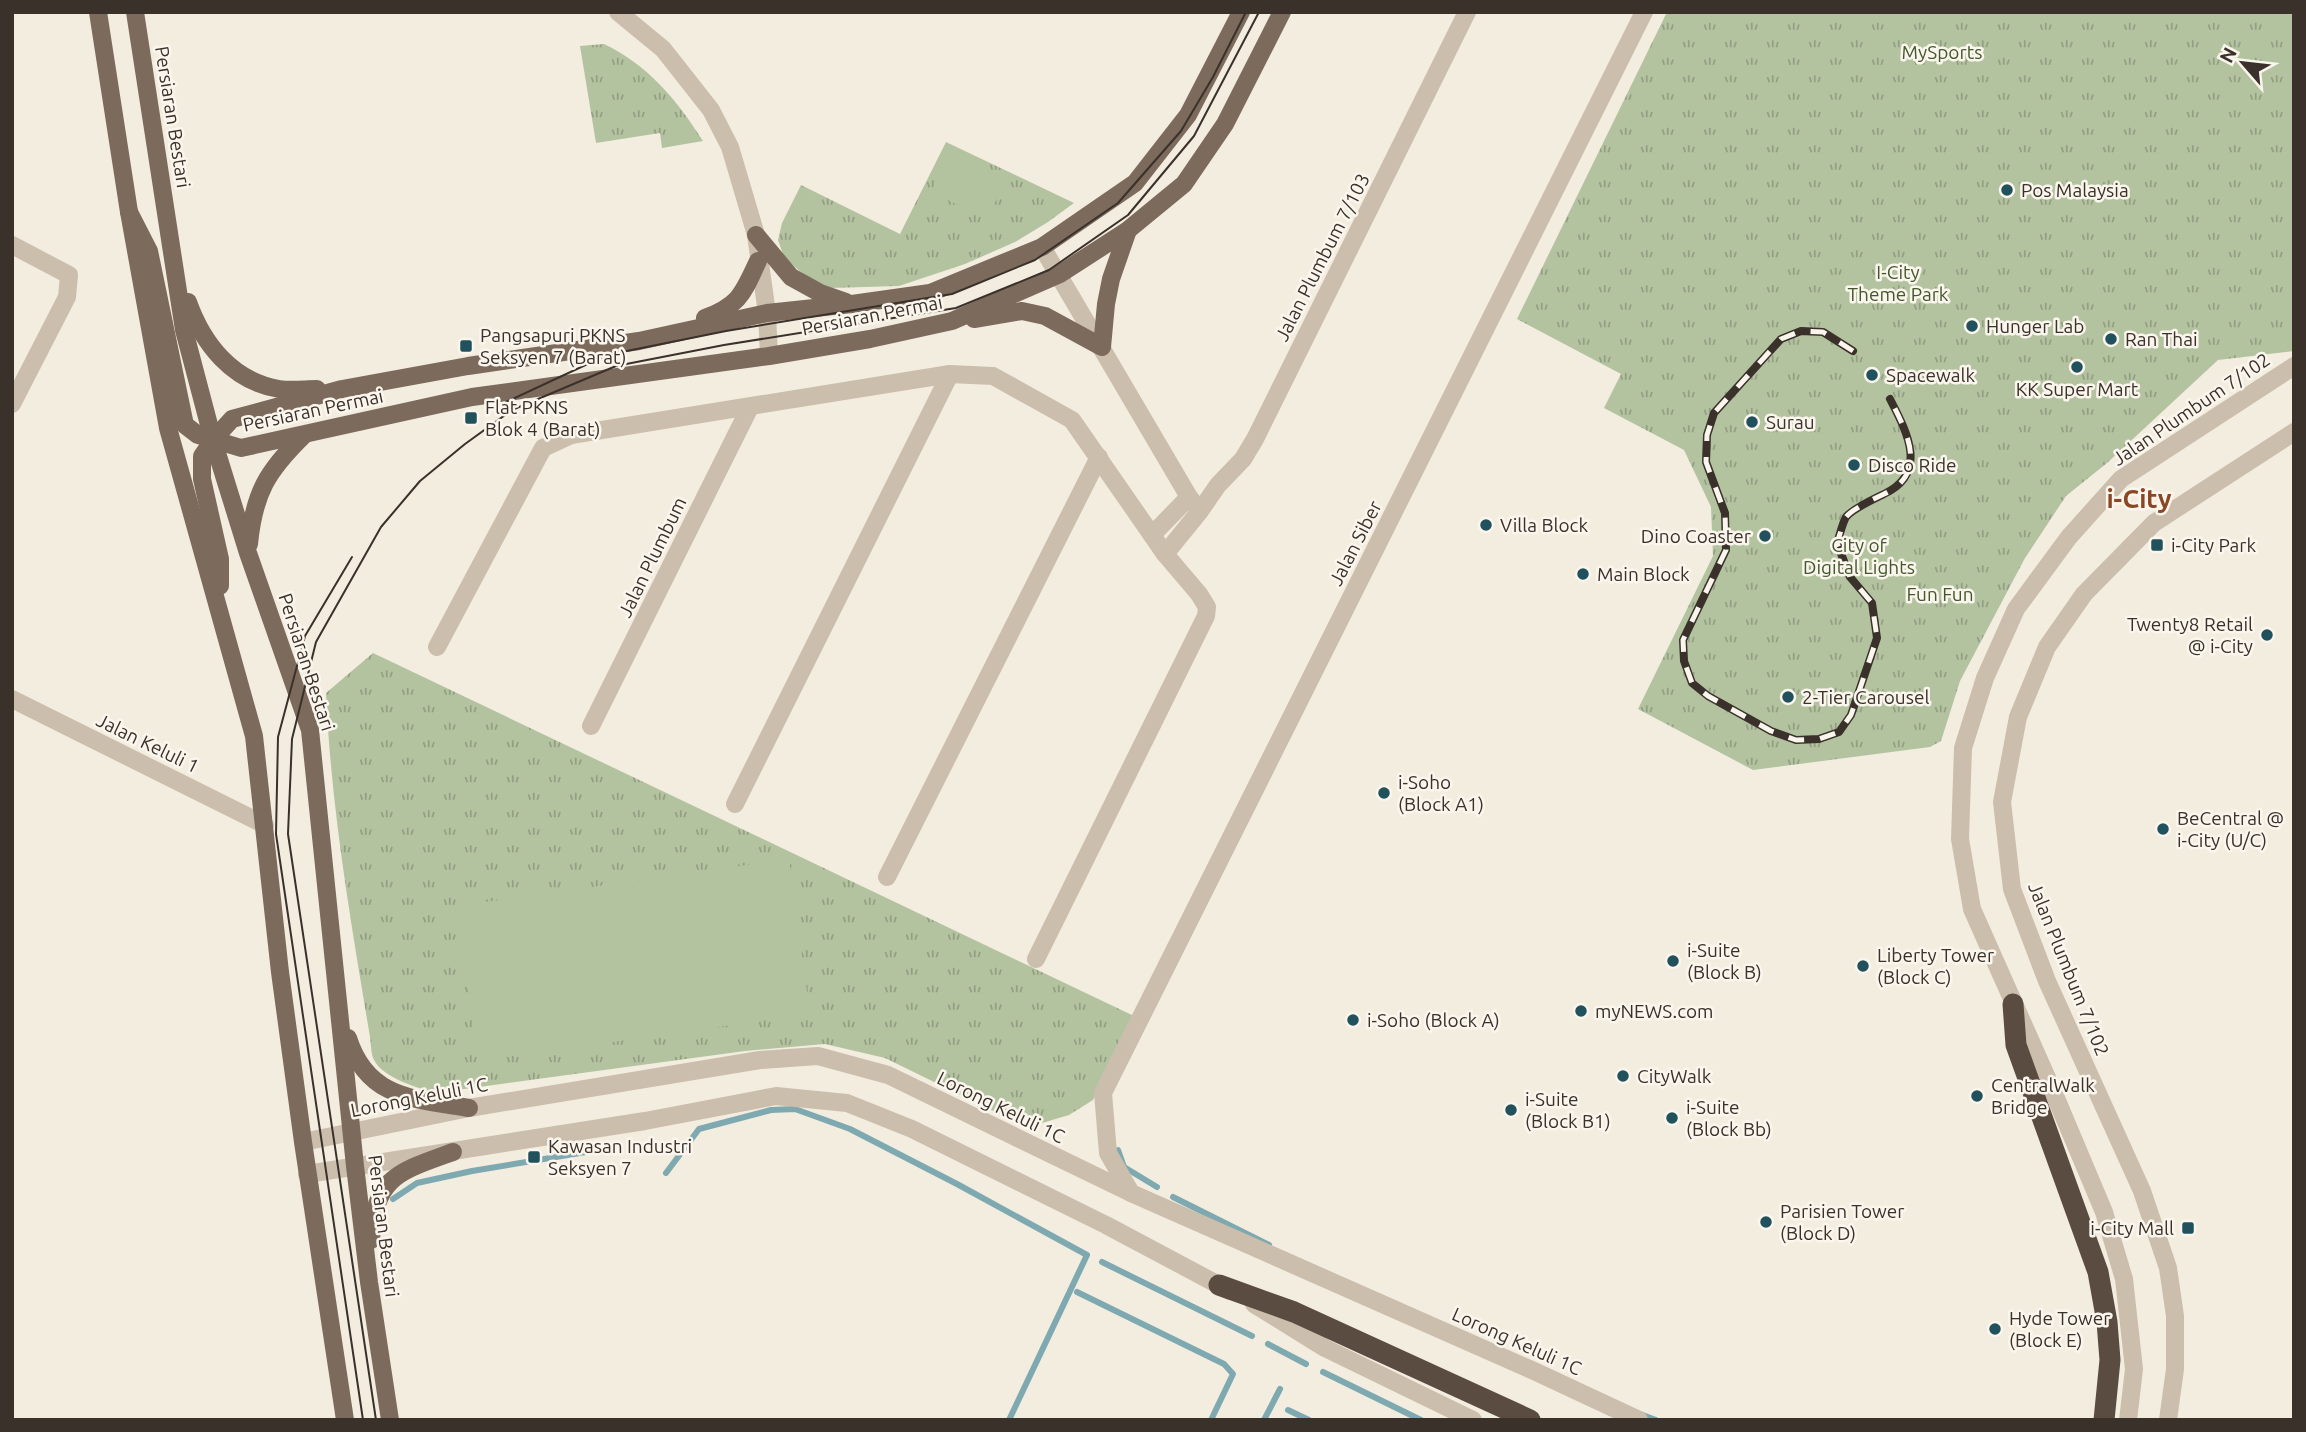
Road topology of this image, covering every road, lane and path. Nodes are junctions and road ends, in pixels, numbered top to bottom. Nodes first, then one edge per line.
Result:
1 (98, 12) edge
2 (135, 12) edge
3 (618, 12) edge
4 (1241, 12) edge
5 (1282, 12) edge
6 (1467, 12) edge
7 (1644, 12) edge
8 (129, 212) junction
9 (1128, 230) junction
10 (756, 235) junction
11 (12, 245) edge
12 (1042, 247) junction
13 (758, 261) junction
14 (175, 268) junction
15 (1060, 274) junction
16 (852, 304) junction
17 (767, 313) junction
18 (949, 322) junction
19 (639, 341) junction
20 (1102, 347) junction
21 (769, 356) junction
22 (2294, 366) edge
23 (950, 374) junction
24 (342, 389) junction
25 (12, 404) edge
26 (750, 407) junction
27 (2294, 432) edge
28 (304, 435) junction
29 (213, 440) junction
30 (1099, 457) junction
31 (1194, 504) junction
32 (1152, 535) junction
33 (248, 553) junction
34 (1165, 554) junction
35 (220, 611) junction
36 (437, 648) dead end
37 (12, 699) edge
38 (591, 726) dead end
39 (735, 804) dead end
40 (265, 825) junction
41 (887, 877) dead end
42 (1036, 959) dead end
43 (337, 990) junction
44 (2013, 1004) junction
45 (469, 1108) junction
46 (351, 1132) junction
47 (303, 1142) junction
48 (453, 1152) junction
49 (355, 1166) junction
50 (307, 1174) junction
51 (1131, 1193) junction
52 (369, 1282) junction
53 (1219, 1284) junction
54 (345, 1420) edge
55 (390, 1420) edge
56 (1473, 1420) edge
57 (1530, 1420) edge
58 (1639, 1420) edge
59 (2105, 1420) edge
60 (2128, 1420) edge
61 (2168, 1420) edge

1 - 8 main road
2 - 14 main road, Persiaran Bestari
3 - 10 street
4 - 12 main road, Persiaran Permai
5 - 9 main road, Persiaran Permai
6 - 31 street, Jalan Plumbum 7/103
7 - 51 street, Jalan Siber
8 - 29 main road
8 - 35 main road
9 - 15 main road, Persiaran Permai
9 - 20 main road
10 - 13 street
10 - 16 main road
11 - 25 street
12 - 15 street
12 - 16 main road, Persiaran Permai
13 - 17 street
13 - 19 main road
14 - 24 main road
14 - 29 main road, Persiaran Bestari
15 - 18 main road, Persiaran Permai
15 - 20 street
16 - 17 main road, Persiaran Permai
17 - 19 main road, Persiaran Permai
17 - 21 street
18 - 20 main road
18 - 21 main road, Persiaran Permai
19 - 24 main road, Persiaran Permai
20 - 31 street
21 - 28 main road, Persiaran Permai
22 - 44 street, Jalan Plumbum 7/102
23 - 26 street
23 - 30 street
23 - 39 street
24 - 29 main road, Persiaran Permai
26 - 36 street
26 - 38 street, Jalan Plumbum
27 - 61 street, Jalan Plumbum 7/102
28 - 29 main road, Persiaran Permai
28 - 33 main road
29 - 33 main road, Persiaran Bestari
29 - 35 main road
30 - 32 street
30 - 41 street
31 - 32 street
31 - 34 street
32 - 34 street
33 - 43 main road, Persiaran Bestari
34 - 42 street
35 - 40 main road
37 - 40 street, Jalan Keluli 1
40 - 47 main road
43 - 45 main road
43 - 46 main road, Persiaran Bestari
44 - 59 highway
44 - 60 street, Jalan Plumbum 7/102
45 - 46 street, Lorong Keluli 1C
45 - 51 street, Lorong Keluli 1C
46 - 47 street, Lorong Keluli 1C
46 - 49 main road, Persiaran Bestari
47 - 50 main road
48 - 49 street
48 - 52 main road
48 - 53 street
49 - 50 street
49 - 52 main road, Persiaran Bestari
50 - 54 main road
51 - 58 street, Lorong Keluli 1C
52 - 55 main road, Persiaran Bestari
53 - 56 street
53 - 57 highway

